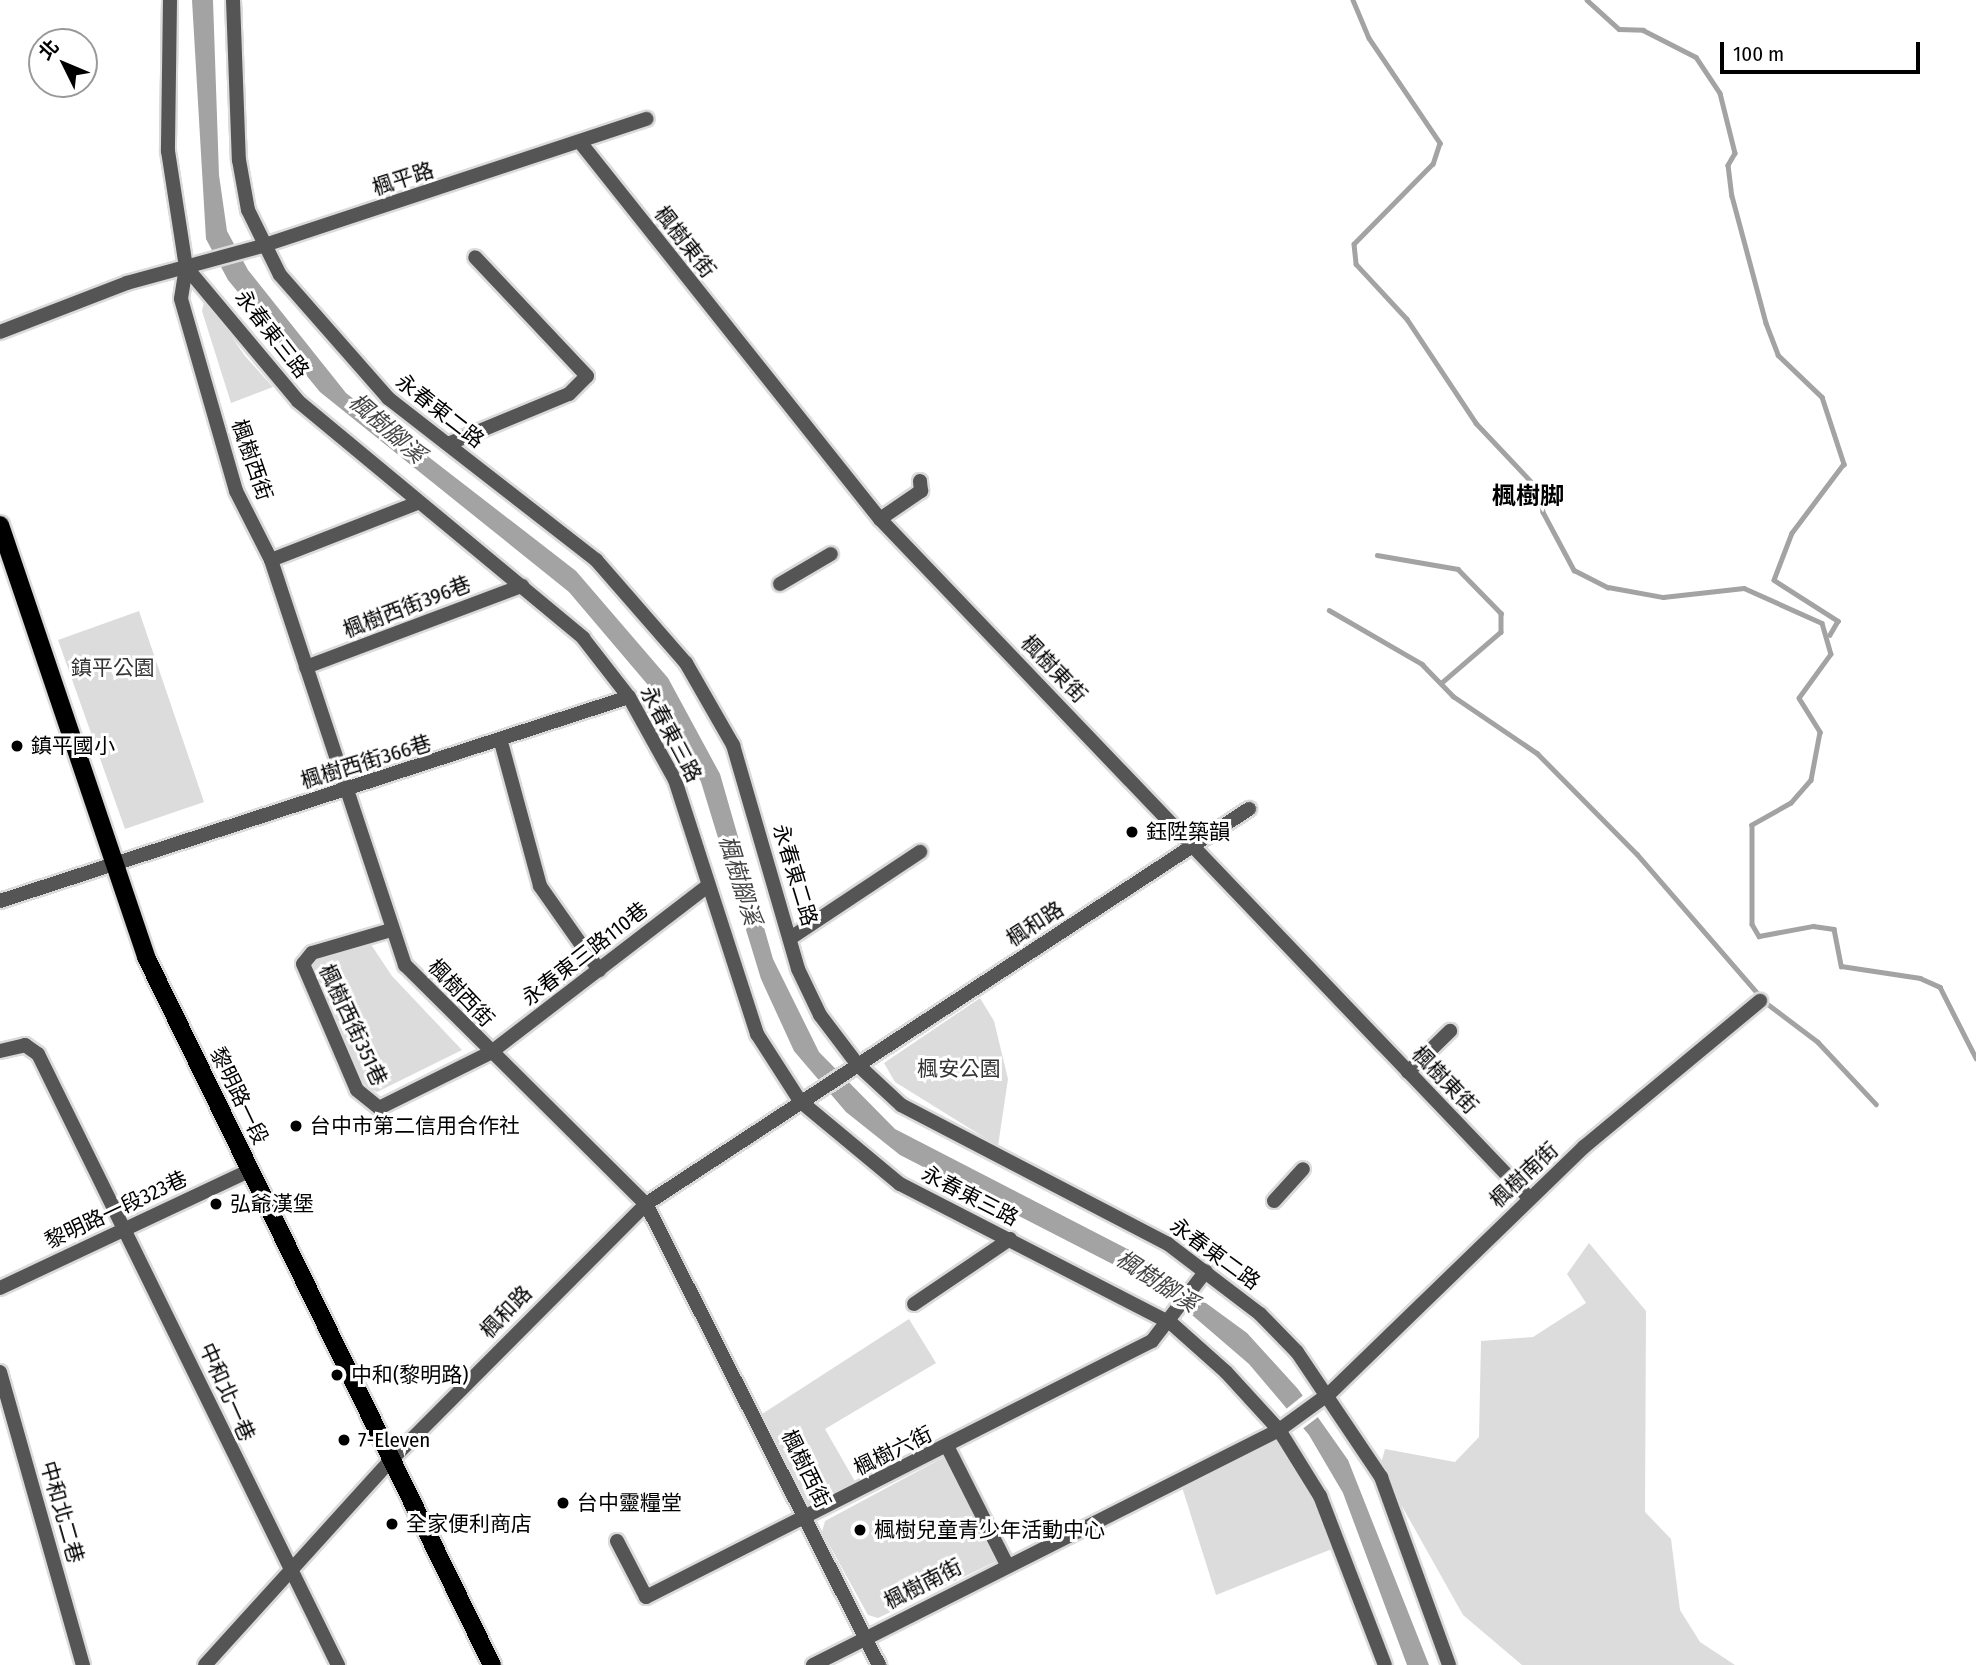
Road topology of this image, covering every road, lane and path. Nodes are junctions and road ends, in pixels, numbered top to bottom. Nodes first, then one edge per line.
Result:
1 (170, 0) edge
2 (233, 0) edge
3 (647, 119) dead end
4 (580, 142) junction
5 (262, 246) junction
6 (475, 257) dead end
7 (193, 265) junction
8 (0, 332) edge
9 (448, 444) junction
10 (920, 481) dead end
11 (417, 503) junction
12 (880, 519) junction
13 (0, 525) edge
14 (831, 554) dead end
15 (271, 560) junction
16 (780, 584) dead end
17 (523, 586) junction
18 (306, 667) junction
19 (629, 696) junction
20 (501, 741) junction
21 (348, 789) junction
22 (1249, 809) dead end
23 (1193, 845) junction
24 (920, 852) dead end
25 (113, 862) junction
26 (706, 887) junction
27 (0, 901) edge
28 (391, 930) junction
29 (792, 937) junction
30 (599, 971) junction
31 (1760, 1001) dead end
32 (1450, 1031) dead end
33 (0, 1051) edge
34 (490, 1053) junction
35 (858, 1065) junction
36 (1408, 1072) junction
37 (800, 1101) junction
38 (1303, 1169) dead end
39 (249, 1171) junction
40 (1529, 1198) junction
41 (1273, 1201) dead end
42 (646, 1204) junction
43 (124, 1231) junction
44 (1010, 1239) junction
45 (1206, 1271) junction
46 (0, 1288) edge
47 (914, 1304) dead end
48 (1171, 1323) junction
49 (0, 1372) edge
50 (1330, 1393) junction
51 (1279, 1430) junction
52 (948, 1448) junction
53 (390, 1461) junction
54 (807, 1517) junction
55 (617, 1541) dead end
56 (1007, 1565) junction
57 (287, 1572) junction
58 (864, 1638) junction
59 (83, 1665) edge
60 (205, 1665) edge
61 (338, 1665) edge
62 (492, 1665) edge
63 (813, 1665) edge
64 (879, 1665) edge
65 (1385, 1665) edge
66 (1449, 1665) edge

1 - 7 street
2 - 5 street, 永春東二路
3 - 4 street, 楓平路
4 - 5 street, 楓平路
4 - 12 street, 楓樹東街
5 - 7 street, 楓平路
5 - 9 street, 永春東二路
6 - 9 street
7 - 8 street
7 - 11 street, 永春東三路
7 - 15 street, 楓樹西街
9 - 29 street, 永春東二路
10 - 12 street
11 - 15 street
11 - 17 street, 永春東三路
12 - 23 street, 楓樹東街
13 - 25 main road, 黎明路一段
14 - 16 street
15 - 18 street, 楓樹西街
17 - 18 street, 楓樹西街396巷
17 - 19 street, 永春東三路
18 - 21 street, 楓樹西街
19 - 20 street, 楓樹西街366巷
19 - 26 street, 永春東三路
20 - 21 street, 楓樹西街366巷
20 - 30 street
21 - 25 street, 楓樹西街366巷
21 - 28 street, 楓樹西街
22 - 23 street, 楓和路
23 - 35 street, 楓和路
23 - 36 street, 楓樹東街
24 - 29 street
25 - 27 street, 楓樹西街366巷
25 - 39 main road, 黎明路一段
26 - 30 street, 永春東三路110巷
26 - 37 street, 永春東三路
28 - 34 street, 楓樹西街
28 - 34 street, 楓樹西街351巷
29 - 35 street, 永春東二路
30 - 34 street, 永春東三路110巷
31 - 40 street, 楓樹南街
32 - 36 street
33 - 43 street, 中和北一巷
34 - 42 street, 楓樹西街
35 - 37 street, 楓和路
35 - 45 street, 永春東二路
36 - 40 street, 楓樹東街
37 - 42 street, 楓和路
37 - 44 street, 永春東三路
38 - 41 street
39 - 43 street, 黎明路一段323巷
39 - 53 main road, 黎明路一段
40 - 50 street, 楓樹南街
42 - 53 street, 楓和路
42 - 54 street, 楓樹西街
43 - 46 street, 黎明路一段323巷
43 - 57 street, 中和北一巷
44 - 47 street
44 - 48 street, 永春東三路
45 - 48 street, 楓樹六街
45 - 50 street, 永春東二路
48 - 51 street, 永春東三路
48 - 52 street, 楓樹六街
49 - 59 street, 中和北二巷
50 - 51 street, 楓樹南街
50 - 66 street, 永春東二路
51 - 56 street, 楓樹南街
51 - 65 street, 永春東三路
52 - 54 street, 楓樹六街
52 - 56 street
53 - 57 street, 楓和路
53 - 62 main road, 黎明路一段
54 - 55 street, 楓樹六街
54 - 58 street, 楓樹西街
56 - 58 street, 楓樹南街
57 - 60 street, 楓和路
57 - 61 street, 中和北一巷
58 - 63 street, 楓樹南街
58 - 64 street, 楓樹西街

